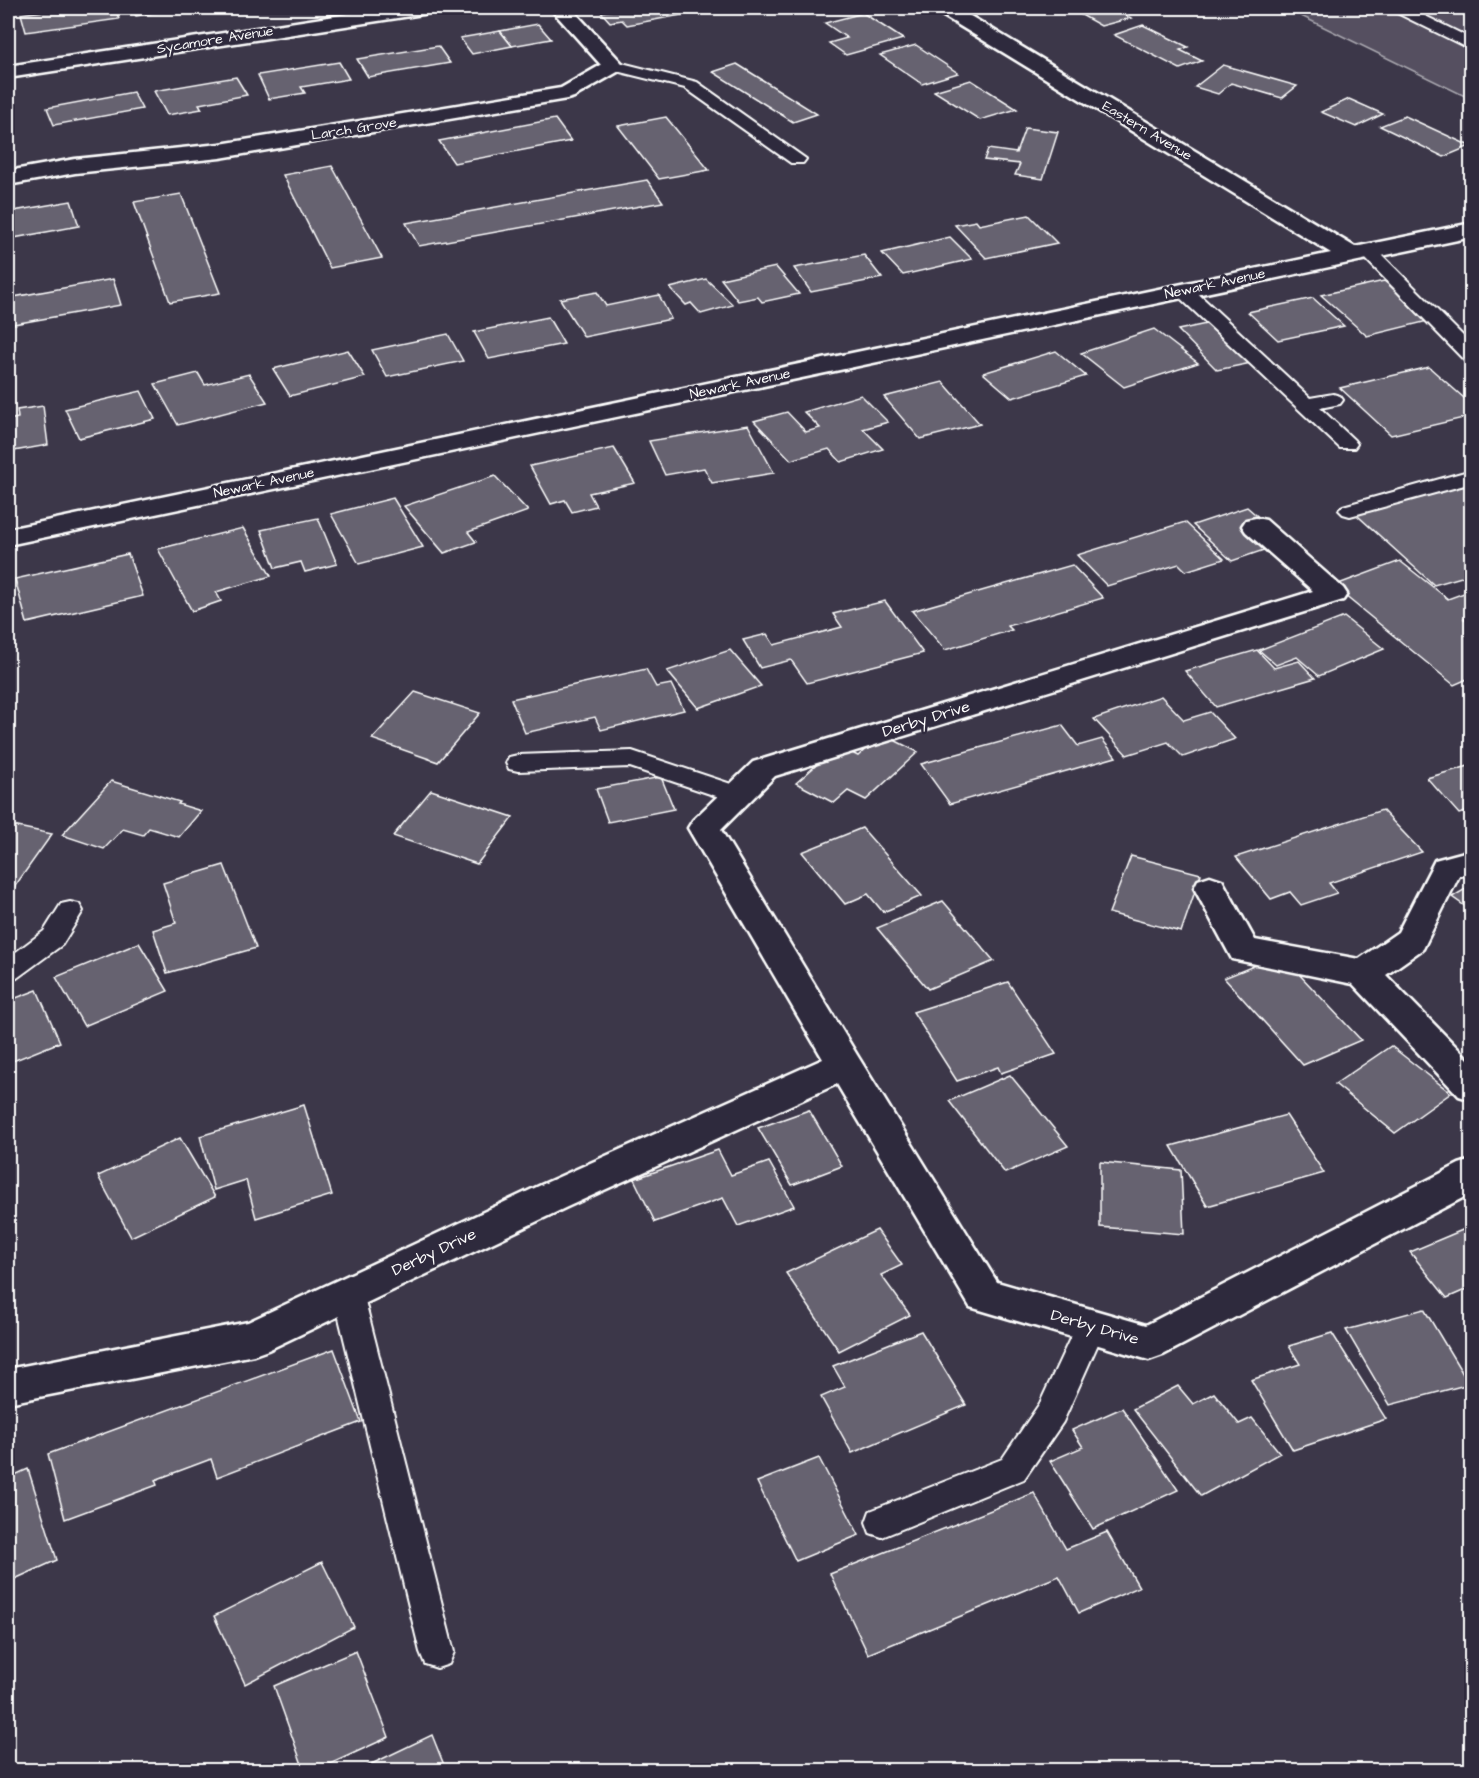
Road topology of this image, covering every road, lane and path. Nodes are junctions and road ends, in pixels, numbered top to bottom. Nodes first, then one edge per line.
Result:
1 (423, 8) edge
2 (560, 8) edge
3 (944, 8) edge
4 (1398, 8) edge
5 (1472, 45) edge
6 (614, 66) junction
7 (8, 72) edge
8 (797, 159) dead end
9 (8, 178) edge
10 (1472, 230) edge
11 (1359, 253) junction
12 (1184, 291) junction
13 (1472, 357) edge
14 (1333, 399) dead end
15 (1305, 405) junction
16 (1347, 444) dead end
17 (1472, 476) edge
18 (1350, 510) dead end
19 (1256, 526) dead end
20 (8, 537) edge
21 (518, 763) dead end
22 (737, 795) junction
23 (1472, 861) edge
24 (1210, 888) dead end
25 (70, 911) dead end
26 (8, 971) edge
27 (1364, 973) junction
28 (844, 1065) junction
29 (1472, 1086) edge
30 (1472, 1175) edge
31 (348, 1293) junction
32 (1092, 1326) junction
33 (8, 1386) edge
34 (882, 1522) dead end
35 (437, 1652) dead end

1 - 7 street, Sycamore Avenue
2 - 6 street
3 - 11 street, Eastern Avenue
4 - 5 lane
6 - 8 lane
6 - 9 street, Larch Grove
10 - 11 street, Newark Avenue
11 - 12 street, Newark Avenue
11 - 13 lane
12 - 15 lane
12 - 20 street, Newark Avenue
14 - 15 lane
15 - 16 lane
17 - 18 lane
19 - 22 street, Derby Drive
21 - 22 lane
22 - 28 street, Derby Drive
23 - 27 street
24 - 27 street
25 - 26 lane
27 - 29 street
28 - 31 street, Derby Drive
28 - 32 street, Derby Drive
30 - 32 street, Derby Drive
31 - 33 street, Derby Drive
31 - 35 lane
32 - 34 lane

